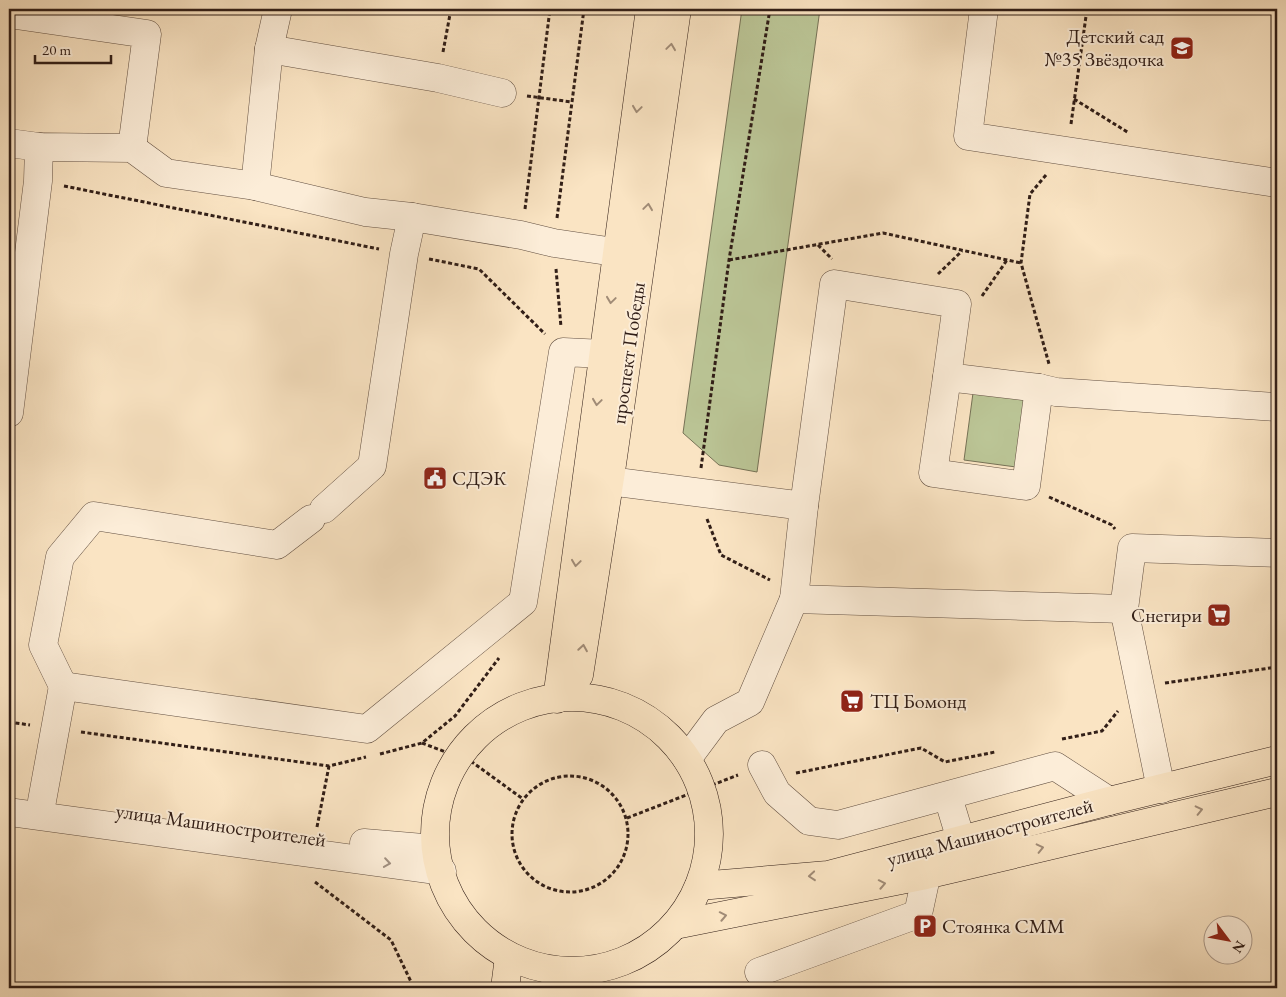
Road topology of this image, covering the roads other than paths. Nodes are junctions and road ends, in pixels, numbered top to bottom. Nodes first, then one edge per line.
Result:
1 (278, 9) edge
2 (650, 9) edge
3 (677, 9) edge
4 (984, 9) edge
5 (9, 14) edge
6 (269, 49) junction
7 (502, 93) road end
8 (9, 143) edge
9 (39, 147) junction
10 (132, 148) junction
11 (1277, 183) edge
12 (255, 186) junction
13 (412, 217) junction
14 (629, 254) junction
15 (604, 354) junction
16 (946, 377) junction
17 (1047, 390) junction
18 (1277, 407) edge
19 (9, 413) edge
20 (609, 481) junction
21 (804, 506) junction
22 (1277, 553) edge
23 (794, 599) junction
24 (1124, 609) junction
25 (63, 686) junction
26 (567, 698) junction
27 (687, 759) junction
28 (1277, 760) edge
29 (762, 765) road end
30 (1160, 789) junction
31 (1277, 792) edge
32 (9, 796) edge
33 (948, 797) junction
34 (42, 800) junction
35 (1109, 801) junction
36 (9, 812) edge
37 (961, 840) junction
38 (932, 847) junction
39 (438, 860) junction
40 (926, 875) junction
41 (699, 886) junction
42 (675, 925) junction
43 (509, 957) junction
44 (759, 972) dead end
45 (546, 979) edge
46 (505, 988) edge

1 - 6 street
2 -> 14 main road
14 -> 3 main road, проспект Победы
4 - 11 street
5 - 10 street
6 - 7 street
6 - 12 street
8 - 9 street
9 - 10 street
9 - 19 street
10 - 12 street
12 - 13 street
13 - 14 street
13 - 25 street
14 -> 15 main road
14 - 20 main road, проспект Победы
15 - 25 street
15 -> 26 main road
16 - 17 street
16 - 17 street
16 - 21 street
17 - 18 street
20 - 21 street
26 -> 20 main road, проспект Победы
21 - 23 street
22 - 24 street
23 - 24 street
23 - 27 street
24 - 30 street
25 - 34 street
26 - 27 main road
26 - 39 main road
27 - 41 main road
28 - 30 main road, улица Машиностроителей
29 - 33 street
30 - 35 main road, улица Машиностроителей
40 -> 31 main road
32 - 34 street, улица Машиностроителей
33 - 35 street
33 - 37 street
34 - 39 street, улица Машиностроителей
35 - 37 main road, улица Машиностроителей
36 -> 39 street
37 - 38 main road, улица Машиностроителей
38 - 40 street
38 -> 41 main road, улица Машиностроителей
39 - 43 main road
42 -> 40 main road
40 - 44 street
41 - 42 main road
42 - 45 main road
43 - 45 main road
43 - 46 main road

